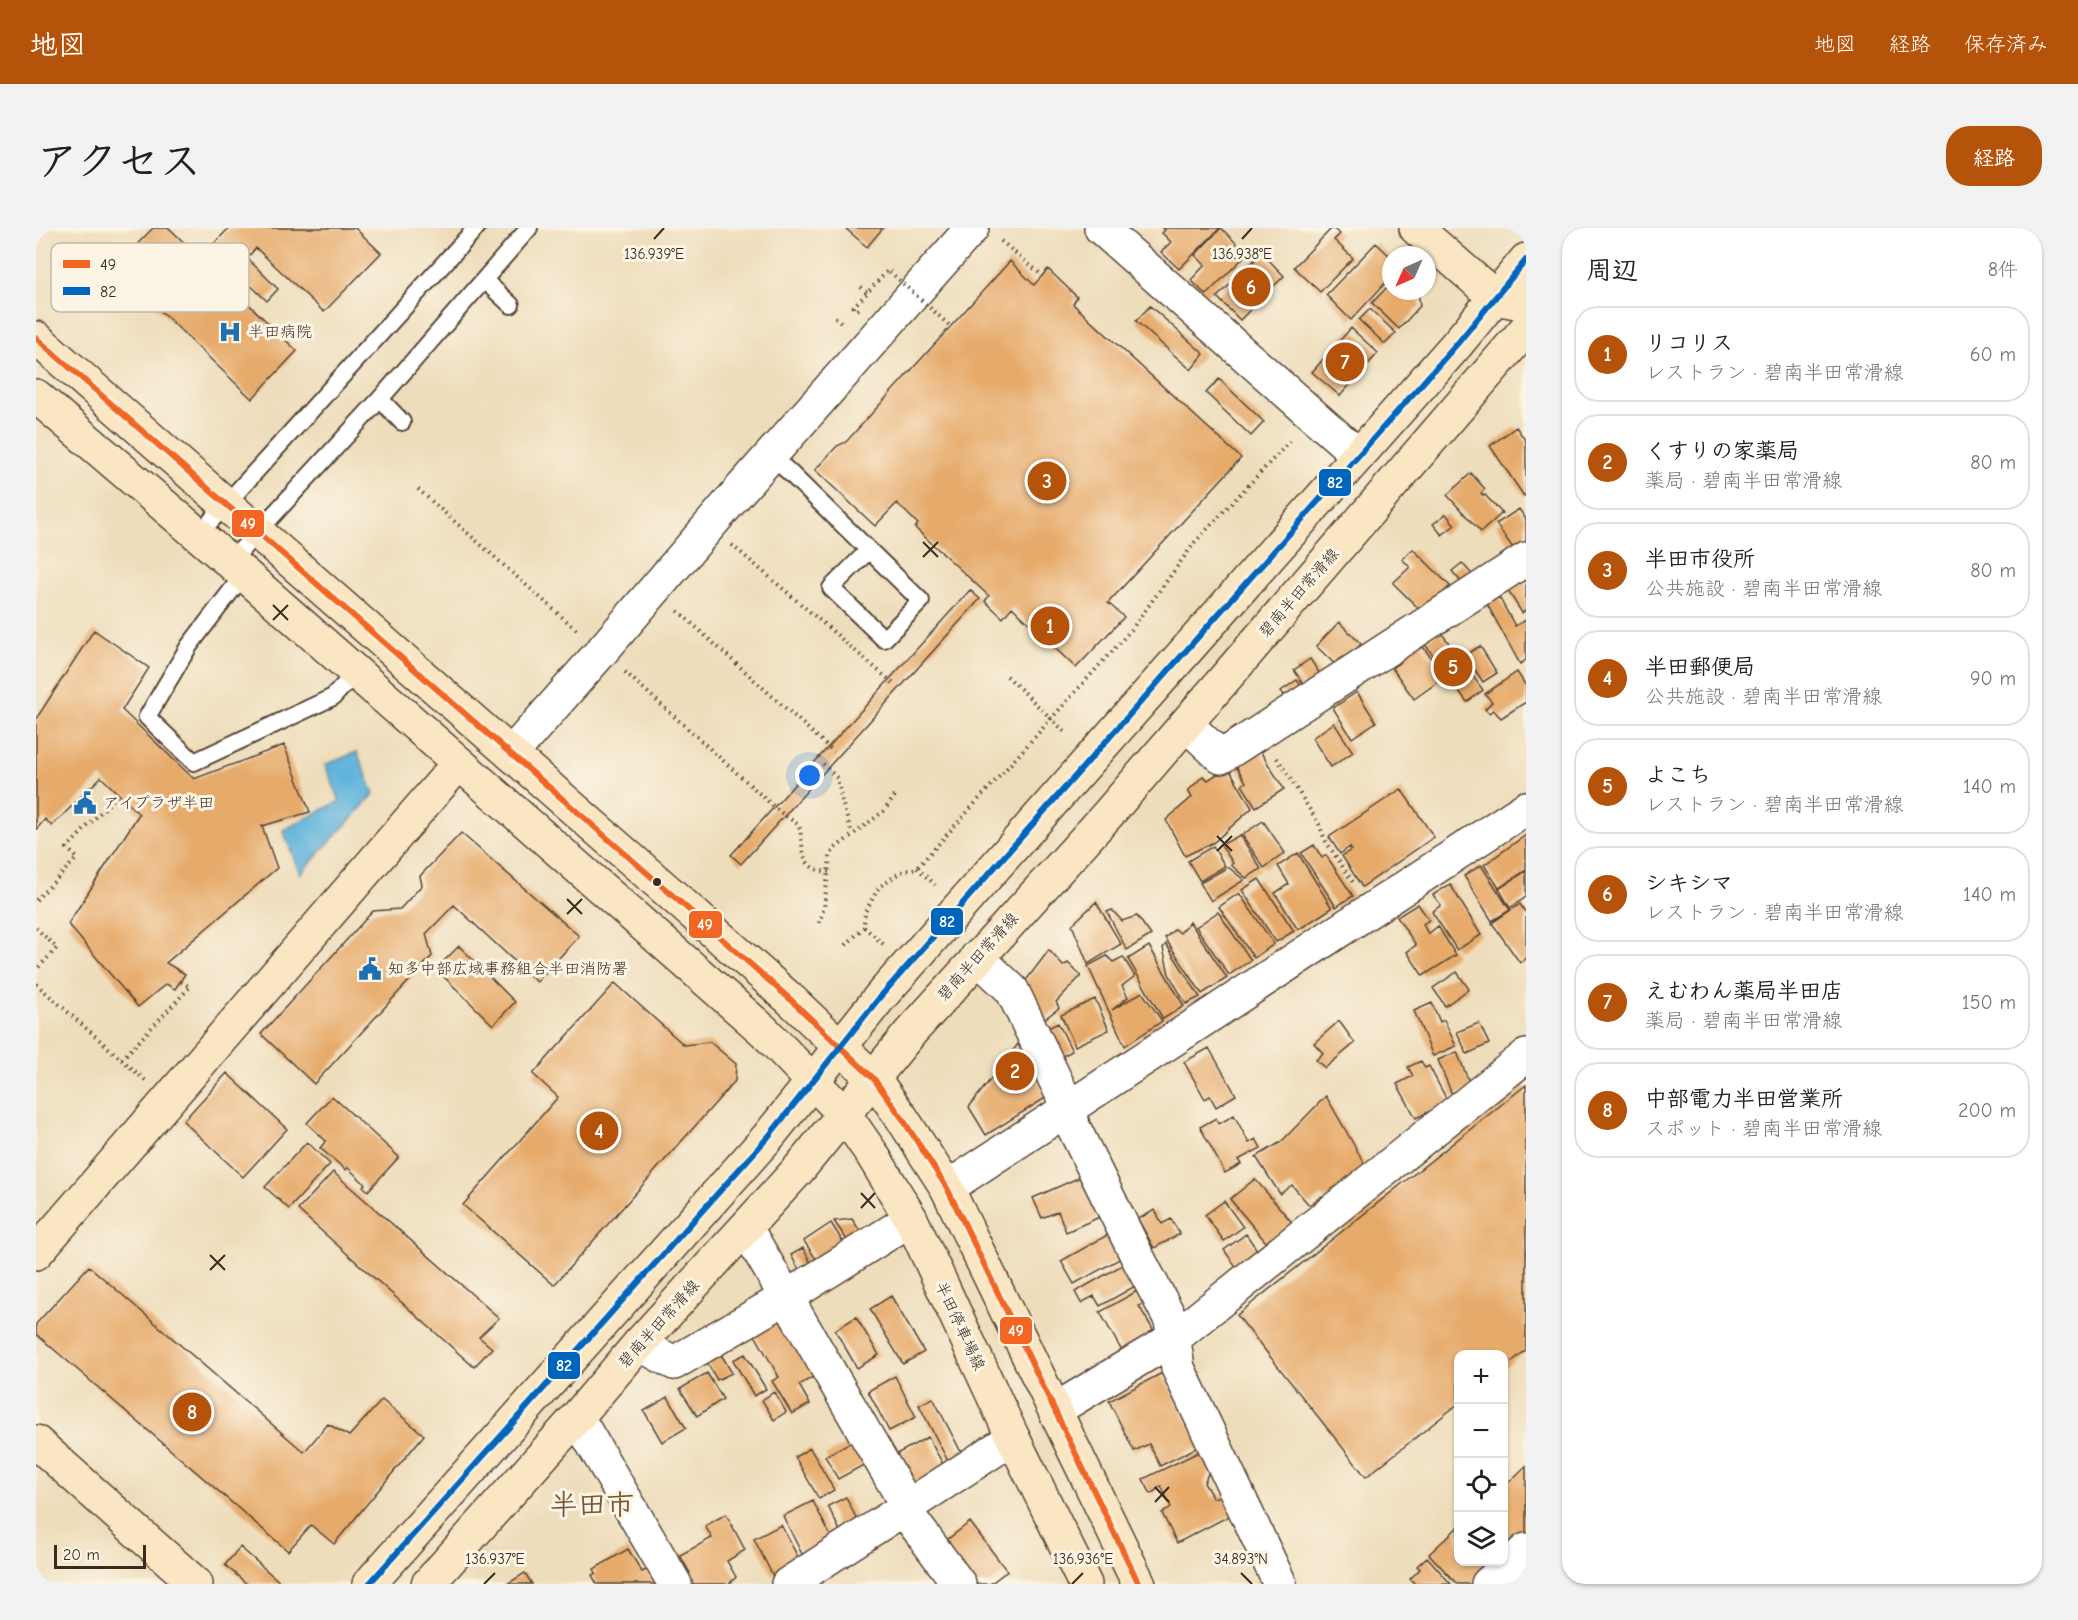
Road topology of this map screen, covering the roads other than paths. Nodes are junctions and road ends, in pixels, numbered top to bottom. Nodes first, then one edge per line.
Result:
1 (476, 228) edge
2 (529, 228) edge
3 (1101, 228) edge
4 (1416, 228) edge
5 (984, 232) edge
6 (1526, 260) edge
7 (484, 280) junction
8 (1511, 301) edge
9 (511, 305) dead end
10 (1526, 329) edge
11 (36, 338) edge
12 (36, 396) edge
13 (380, 399) junction
14 (402, 422) dead end
15 (1358, 455) junction
16 (771, 456) junction
17 (226, 505) junction
18 (256, 532) junction
19 (198, 535) junction
20 (869, 550) junction
21 (1526, 559) edge
22 (236, 568) junction
23 (356, 672) junction
24 (1186, 724) junction
25 (511, 754) junction
26 (459, 763) junction
27 (1526, 808) edge
28 (977, 957) junction
29 (841, 1046) junction
30 (1526, 1056) edge
31 (874, 1079) junction
32 (814, 1081) junction
33 (1067, 1109) junction
34 (845, 1115) junction
35 (947, 1188) junction
36 (911, 1219) junction
37 (746, 1228) junction
38 (36, 1253) edge
39 (787, 1297) junction
40 (1174, 1338) junction
41 (639, 1344) junction
42 (1055, 1410) junction
43 (577, 1417) junction
44 (1013, 1438) junction
45 (36, 1442) edge
46 (906, 1508) junction
47 (1526, 1550) edge
48 (196, 1584) edge
49 (369, 1584) edge
50 (428, 1584) edge
51 (675, 1584) edge
52 (788, 1584) edge
53 (958, 1584) edge
54 (1085, 1584) edge
55 (1139, 1584) edge
56 (1280, 1584) edge
57 (1488, 1584) edge

1 - 17 lane
2 - 7 lane
3 - 15 street
4 - 8 main road
5 - 16 street
6 - 8 main road
7 - 9 lane
7 - 13 lane
8 - 15 main road
10 - 24 main road, 碧南半田常滑線
11 - 17 main road
12 - 19 main road, 半田停車場線
13 - 14 lane
13 - 18 lane
15 - 29 main road
16 - 20 lane
16 - 25 street
17 - 18 main road
17 - 19 lane
18 - 22 lane
18 - 25 main road
19 - 22 main road, 半田停車場線
20 - 20 lane
21 - 24 street
22 - 23 main road, 半田停車場線
22 - 23 lane
23 - 26 main road, 半田停車場線
24 - 28 main road, 碧南半田常滑線
25 - 29 main road
26 - 32 main road, 半田停車場線
26 - 38 main road
27 - 33 street
28 - 31 main road, 碧南半田常滑線
28 - 33 street
29 - 31 main road
29 - 32 main road
30 - 40 street
31 - 34 main road, 碧南半田常滑線
31 - 35 main road
32 - 34 main road, 半田停車場線
32 - 49 main road
33 - 35 street
33 - 40 street
34 - 36 main road, 半田停車場線
34 - 37 main road, 碧南半田常滑線
35 - 42 main road
36 - 39 street
36 - 44 main road, 半田停車場線
37 - 39 street
37 - 41 main road, 碧南半田常滑線
39 - 41 street
39 - 46 street
40 - 42 street
40 - 56 street
41 - 43 main road, 碧南半田常滑線
42 - 55 main road
43 - 50 main road, 碧南半田常滑線
43 - 51 street
44 - 46 street
44 - 54 main road, 半田停車場線
45 - 48 main road
46 - 52 street
46 - 53 street
47 - 57 street

